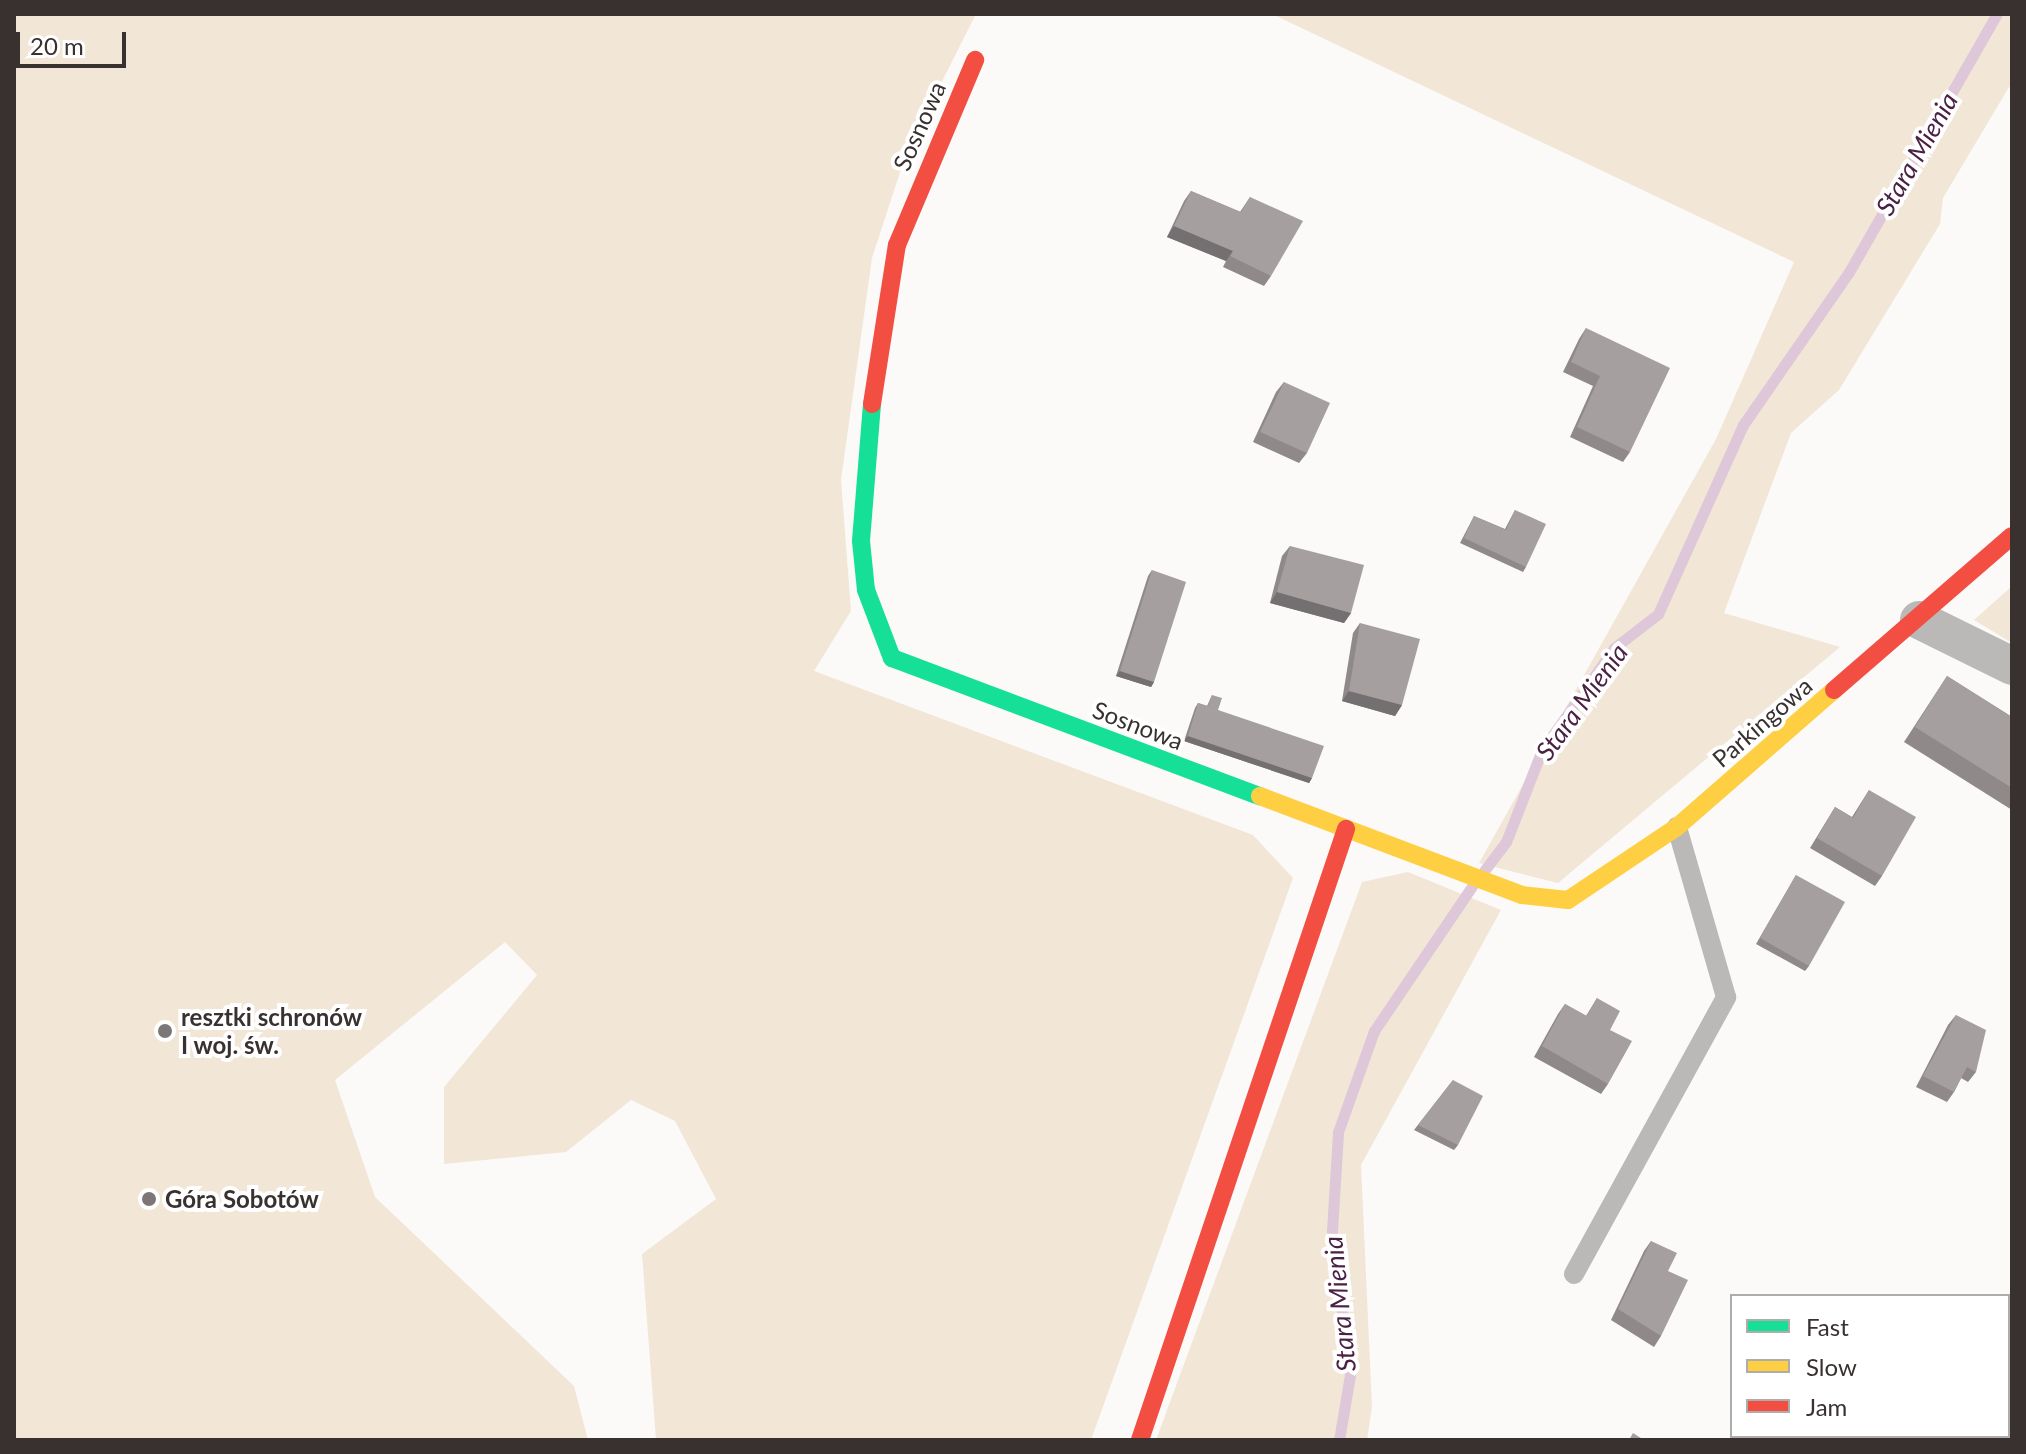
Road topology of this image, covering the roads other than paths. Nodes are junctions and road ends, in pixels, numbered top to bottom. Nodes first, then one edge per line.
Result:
1 (975, 60) dead end
2 (2012, 536) edge
3 (1919, 620) junction
4 (2012, 666) edge
5 (1677, 827) junction
6 (1346, 829) junction
7 (1446, 866) joint
8 (1574, 1274) dead end
9 (1140, 1440) edge

1 - 6 street, Sosnowa
2 - 3 street, Parkingowa
3 - 4 street
3 - 5 street, Parkingowa
5 - 7 street, Parkingowa
5 - 8 lane
6 - 7 street, Sosnowa
6 - 9 street

